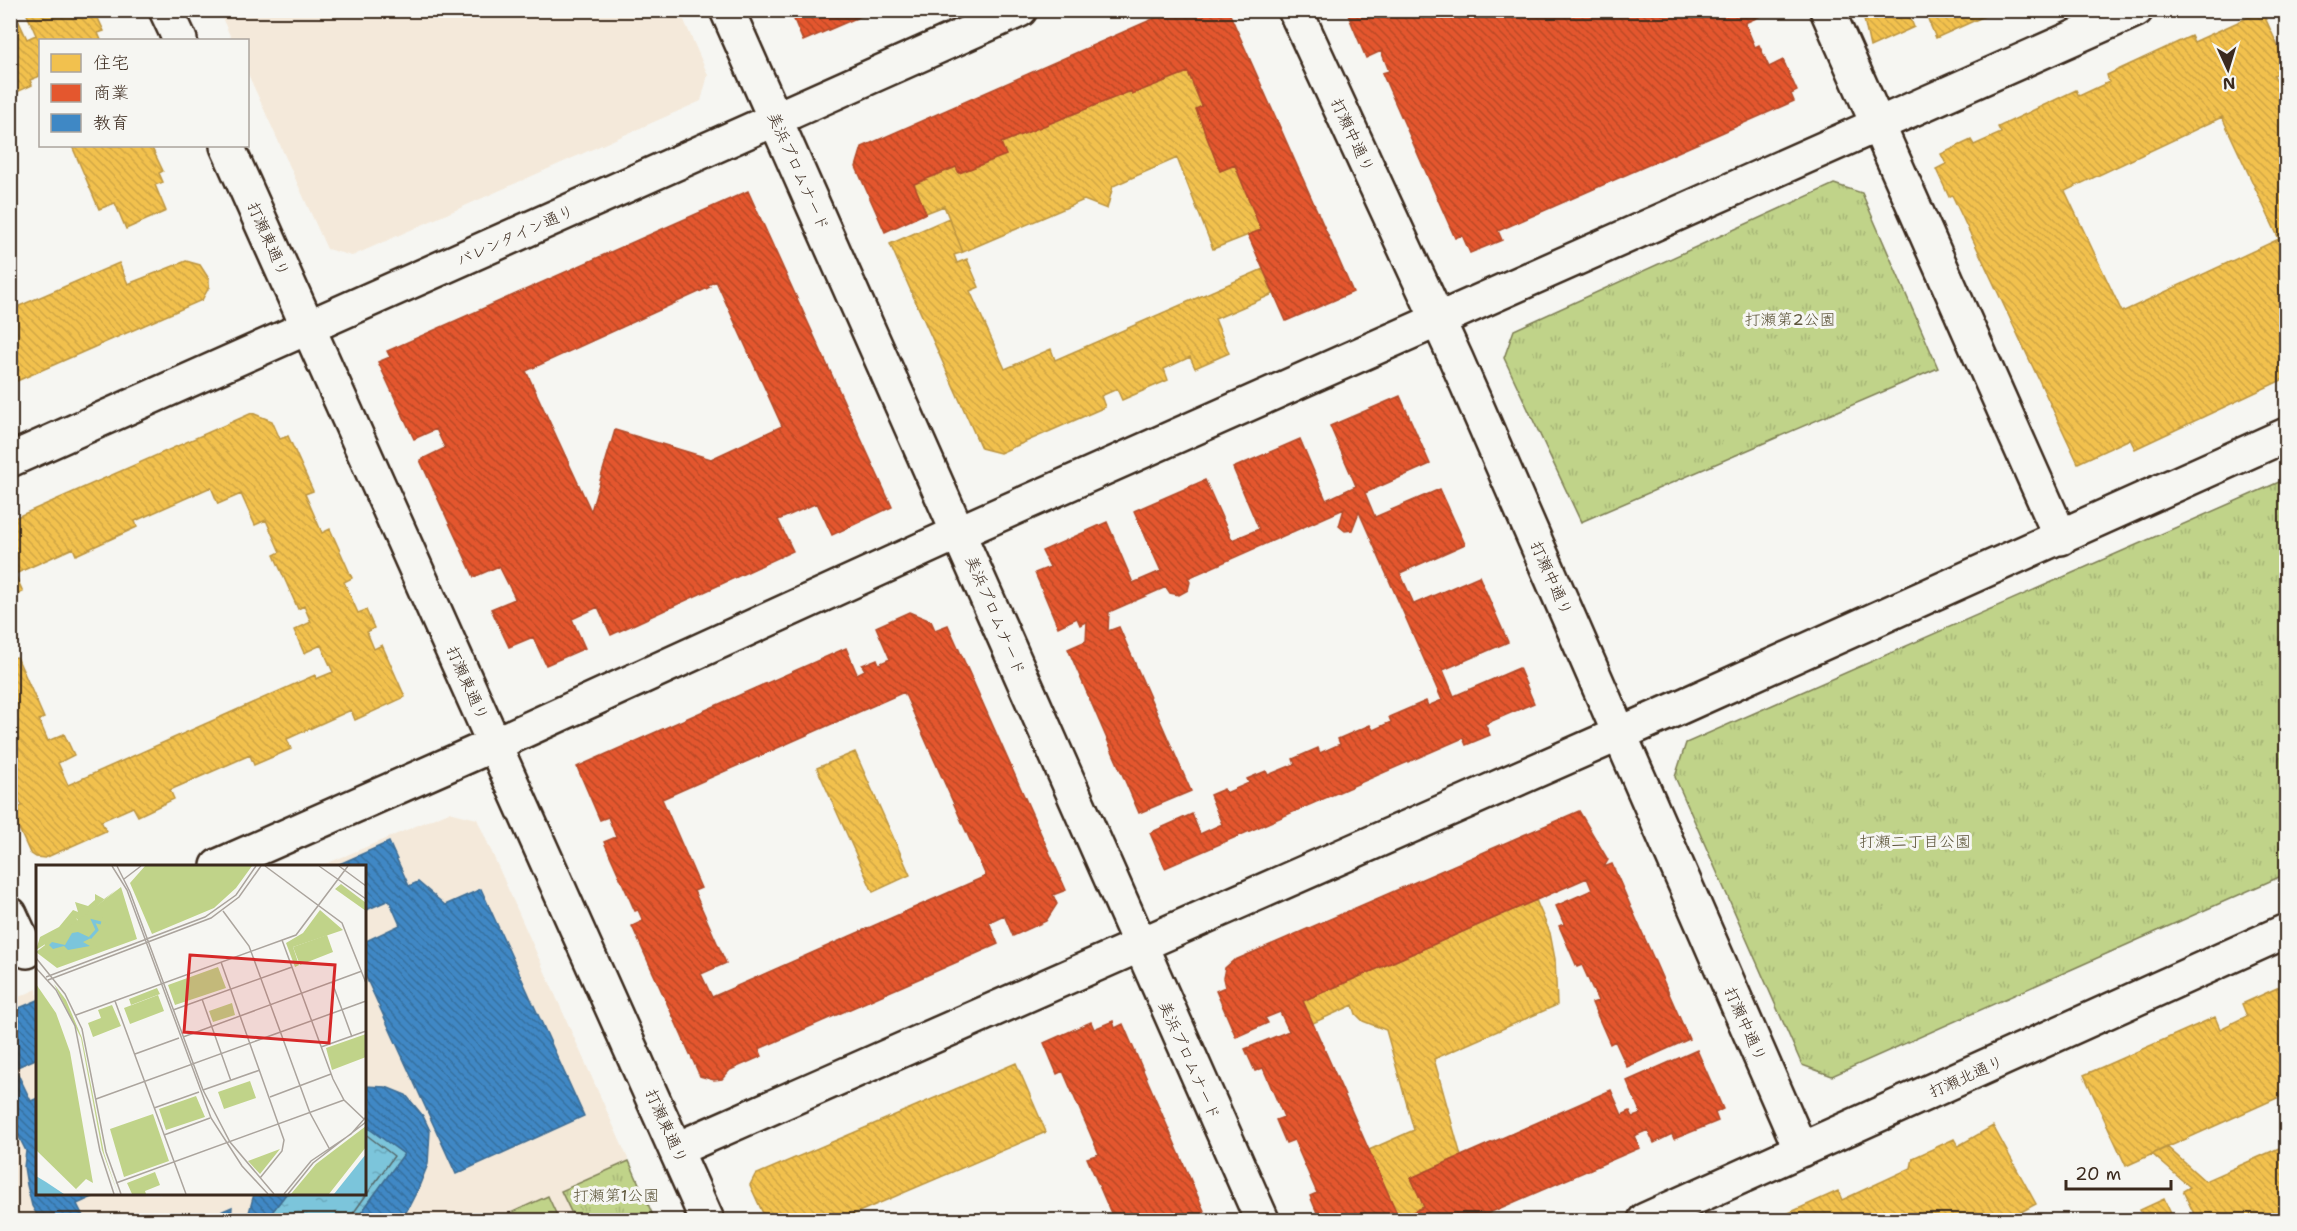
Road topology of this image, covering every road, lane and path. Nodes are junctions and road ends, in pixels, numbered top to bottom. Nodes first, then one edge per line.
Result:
1 (166, 10) edge
2 (728, 10) edge
3 (1020, 10) edge
4 (1295, 10) edge
5 (1827, 10) edge
6 (2136, 10) edge
7 (180, 39) edge
8 (775, 118) junction
9 (1878, 123) junction
10 (227, 147) edge
11 (1438, 320) junction
12 (309, 328) junction
13 (2286, 435) edge
14 (10, 460) edge
15 (960, 532) junction
16 (2061, 538) junction
17 (1620, 734) junction
18 (495, 744) junction
19 (223, 865) edge
20 (10, 914) edge
21 (2286, 931) edge
22 (1139, 946) junction
23 (25, 952) edge
24 (677, 1149) junction
25 (1801, 1150) junction
26 (707, 1221) edge
27 (1262, 1221) edge
28 (1645, 1221) edge

1 - 7 street
2 - 8 street, 美浜プロムナード
3 - 8 street, バレンタイン通り
4 - 11 street, 打瀬中通り
5 - 9 street
6 - 9 street
8 - 12 street, バレンタイン通り
8 - 15 street, 美浜プロムナード
9 - 11 street
9 - 16 street
10 - 12 street, 打瀬東通り
11 - 15 street
11 - 17 street, 打瀬中通り
12 - 14 street, バレンタイン通り
12 - 18 street, 打瀬東通り
13 - 16 street
15 - 18 street
15 - 22 street, 美浜プロムナード
16 - 17 street
17 - 22 street
17 - 25 street, 打瀬中通り
18 - 19 street
18 - 24 street, 打瀬東通り
20 - 23 street
21 - 25 street, 打瀬北通り
22 - 24 street
22 - 27 street, 美浜プロムナード
24 - 26 street, 打瀬東通り
25 - 28 street, 打瀬北通り

